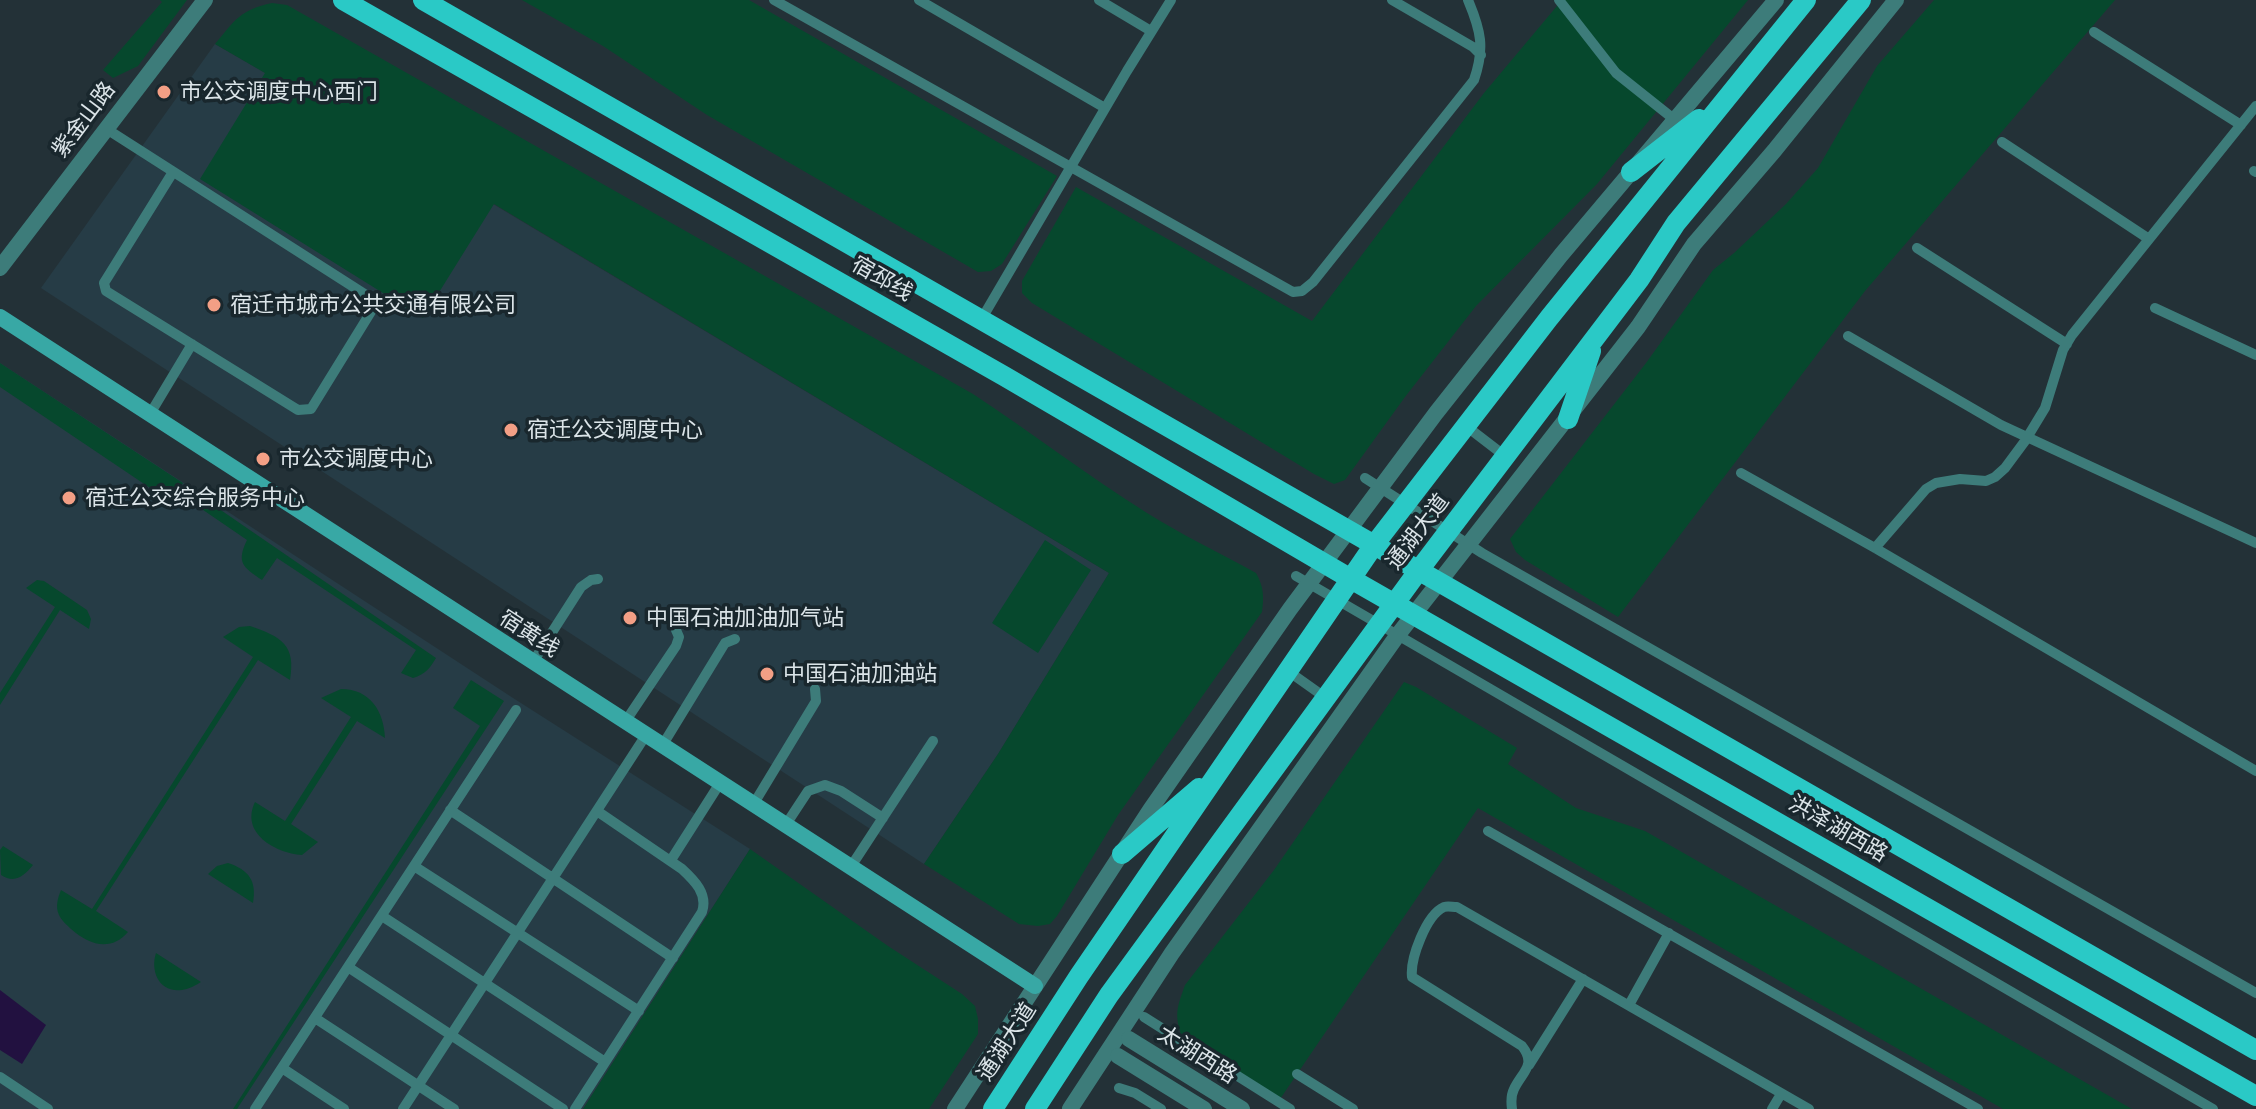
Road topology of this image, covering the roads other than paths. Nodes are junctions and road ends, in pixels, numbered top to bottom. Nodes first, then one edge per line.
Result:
1 (205, 0) edge
2 (343, 0) edge
3 (423, 0) edge
4 (774, 0) edge
5 (919, 0) edge
6 (1099, 0) edge
7 (1171, 0) edge
8 (1392, 0) edge
9 (1468, 0) edge
10 (1559, 0) edge
11 (1776, 0) edge
12 (1806, 0) edge
13 (1861, 0) edge
14 (1896, 0) edge
15 (1151, 31) junction
16 (2094, 32) dead end
17 (1481, 55) junction
18 (1728, 97) junction
19 (2256, 106) edge
20 (1105, 108) junction
21 (1670, 116) dead end
22 (2241, 125) junction
23 (105, 128) junction
24 (2002, 142) dead end
25 (1071, 168) junction
26 (173, 172) junction
27 (1631, 172) junction
28 (2149, 239) junction
29 (1917, 248) dead end
30 (0, 268) edge
31 (2155, 308) dead end
32 (0, 317) edge
33 (981, 320) junction
34 (1596, 334) junction
35 (1848, 336) dead end
36 (192, 344) junction
37 (2067, 344) junction
38 (2256, 355) edge
39 (150, 414) junction
40 (1568, 419) junction
41 (1466, 426) junction
42 (2028, 436) junction
43 (1505, 456) junction
44 (1741, 473) dead end
45 (1365, 478) dead end
46 (1381, 488) junction
47 (1406, 503) junction
48 (1349, 532) junction
49 (1449, 532) junction
50 (2256, 543) edge
51 (1374, 545) junction
52 (1470, 545) junction
53 (1875, 548) junction
54 (1325, 564) junction
55 (1419, 570) junction
56 (598, 579) dead end
57 (1351, 579) junction
58 (1303, 580) junction
59 (1440, 582) junction
60 (1336, 601) junction
61 (1395, 604) junction
62 (1414, 614) junction
63 (676, 630) dead end
64 (1388, 631) junction
65 (735, 639) dead end
66 (533, 662) junction
67 (1288, 671) junction
68 (815, 689) dead end
69 (1326, 698) junction
70 (516, 710) dead end
71 (625, 722) junction
72 (646, 735) junction
73 (933, 741) dead end
74 (662, 746) junction
75 (1220, 770) junction
76 (2256, 771) edge
77 (720, 783) junction
78 (753, 805) junction
79 (450, 810) junction
80 (597, 811) junction
81 (883, 818) junction
82 (785, 826) junction
83 (1488, 831) dead end
84 (1122, 854) junction
85 (671, 860) junction
86 (414, 866) junction
87 (850, 868) junction
88 (553, 878) junction
89 (382, 916) junction
90 (518, 932) junction
91 (1669, 933) junction
92 (673, 958) junction
93 (348, 967) junction
94 (1583, 979) junction
95 (485, 983) junction
96 (1035, 986) junction
97 (2256, 993) edge
98 (1629, 1005) junction
99 (639, 1011) junction
100 (1144, 1017) dead end
101 (315, 1018) junction
102 (451, 1035) junction
103 (1129, 1039) dead end
104 (2256, 1050) edge
105 (1118, 1056) dead end
106 (605, 1062) junction
107 (1528, 1067) junction
108 (282, 1068) junction
109 (1297, 1074) dead end
110 (0, 1077) edge
111 (418, 1086) junction
112 (1119, 1088) dead end
113 (1781, 1094) junction
114 (2256, 1096) edge
115 (48, 1109) edge
116 (255, 1109) edge
117 (344, 1109) edge
118 (403, 1109) edge
119 (454, 1109) edge
120 (563, 1109) edge
121 (575, 1109) edge
122 (955, 1109) edge
123 (993, 1109) edge
124 (1035, 1109) edge
125 (1070, 1109) edge
126 (1161, 1109) edge
127 (1204, 1109) edge
128 (1242, 1109) edge
129 (1290, 1109) edge
130 (1353, 1109) edge
131 (1512, 1109) edge
132 (1772, 1109) edge
133 (1809, 1109) edge
134 (1978, 1109) edge
135 (2213, 1109) edge

1 - 23 street, 紫金山路
2 - 54 main road, 宿邳线
3 - 33 main road, 宿邳线
4 - 25 lane
5 - 20 lane
6 - 15 lane
7 - 15 lane
8 - 17 lane
9 - 17 lane
10 - 21 lane
11 - 27 street
12 - 18 main road, 通湖大道
13 - 34 main road, 通湖大道
14 - 40 street
15 - 20 lane
16 - 22 lane
17 - 25 lane
18 - 27 main road
18 - 41 main road, 通湖大道
19 - 22 lane
20 - 25 lane
22 - 28 lane
23 - 26 lane
23 - 30 street, 紫金山路
24 - 28 lane
25 - 33 lane
26 - 36 lane
26 - 36 lane
27 - 46 street
28 - 37 lane
29 - 37 lane
31 - 38 lane
32 - 39 main road, 宿黄线
33 - 48 main road, 宿邳线
34 - 40 main road
34 - 43 main road, 通湖大道
35 - 42 lane
36 - 39 lane
37 - 42 lane
39 - 66 main road, 宿黄线
40 - 52 street
41 - 43 lane
41 - 47 main road, 通湖大道
42 - 50 lane
42 - 53 lane
43 - 49 main road, 通湖大道
44 - 53 lane
45 - 46 lane
46 - 47 lane
46 - 48 street
47 - 49 lane
47 - 51 main road, 通湖大道
48 - 51 main road, 宿邳线
48 - 54 street
49 - 52 lane
49 - 55 main road, 通湖大道
51 - 55 main road, 宿邳线
51 - 57 main road, 通湖大道
52 - 59 street
52 - 97 lane
53 - 76 lane
54 - 57 main road, 宿邳线
54 - 58 street
55 - 59 main road, 洪泽湖西路
55 - 61 main road, 通湖大道
56 - 66 lane
57 - 60 main road, 通湖大道
57 - 61 main road, 宿邳线
58 - 60 lane
58 - 84 street
59 - 62 street
59 - 104 main road, 洪泽湖西路
60 - 64 lane
60 - 67 main road, 通湖大道
61 - 62 main road, 洪泽湖西路
61 - 64 main road, 通湖大道
62 - 64 street
62 - 114 main road, 洪泽湖西路
63 - 71 lane
64 - 69 main road, 通湖大道
64 - 125 street
64 - 135 lane
65 - 74 lane
66 - 71 main road, 宿黄线
67 - 69 lane
67 - 75 main road, 通湖大道
68 - 78 lane
69 - 124 main road, 通湖大道
70 - 79 lane
71 - 72 main road, 宿黄线
72 - 74 main road, 宿黄线
72 - 80 lane
73 - 81 lane
74 - 77 main road, 宿黄线
75 - 84 main road
75 - 123 main road, 通湖大道
77 - 78 main road, 宿黄线
77 - 85 lane
78 - 82 main road, 宿黄线
79 - 86 lane
79 - 88 lane
80 - 85 lane
80 - 88 lane
81 - 82 lane
81 - 87 lane
82 - 87 main road, 宿黄线
83 - 91 lane
84 - 96 street
85 - 92 lane
86 - 89 lane
86 - 90 lane
87 - 96 main road, 宿黄线
88 - 90 lane
88 - 92 lane
89 - 93 lane
89 - 95 lane
90 - 95 lane
90 - 99 lane
91 - 98 lane
91 - 134 lane
92 - 99 lane
93 - 101 lane
93 - 102 lane
94 - 98 lane
94 - 107 lane
94 - 107 lane
95 - 102 lane
95 - 106 lane
96 - 122 street
98 - 113 lane
99 - 106 lane
100 - 129 lane
101 - 108 lane
101 - 111 lane
102 - 111 lane
102 - 120 lane
103 - 128 street, 太湖西路
105 - 127 street, 太湖西路
106 - 121 lane
107 - 131 lane
108 - 116 lane
108 - 117 lane
109 - 130 lane
110 - 115 lane
111 - 118 lane
111 - 119 lane
112 - 126 lane
113 - 132 lane
113 - 133 lane

